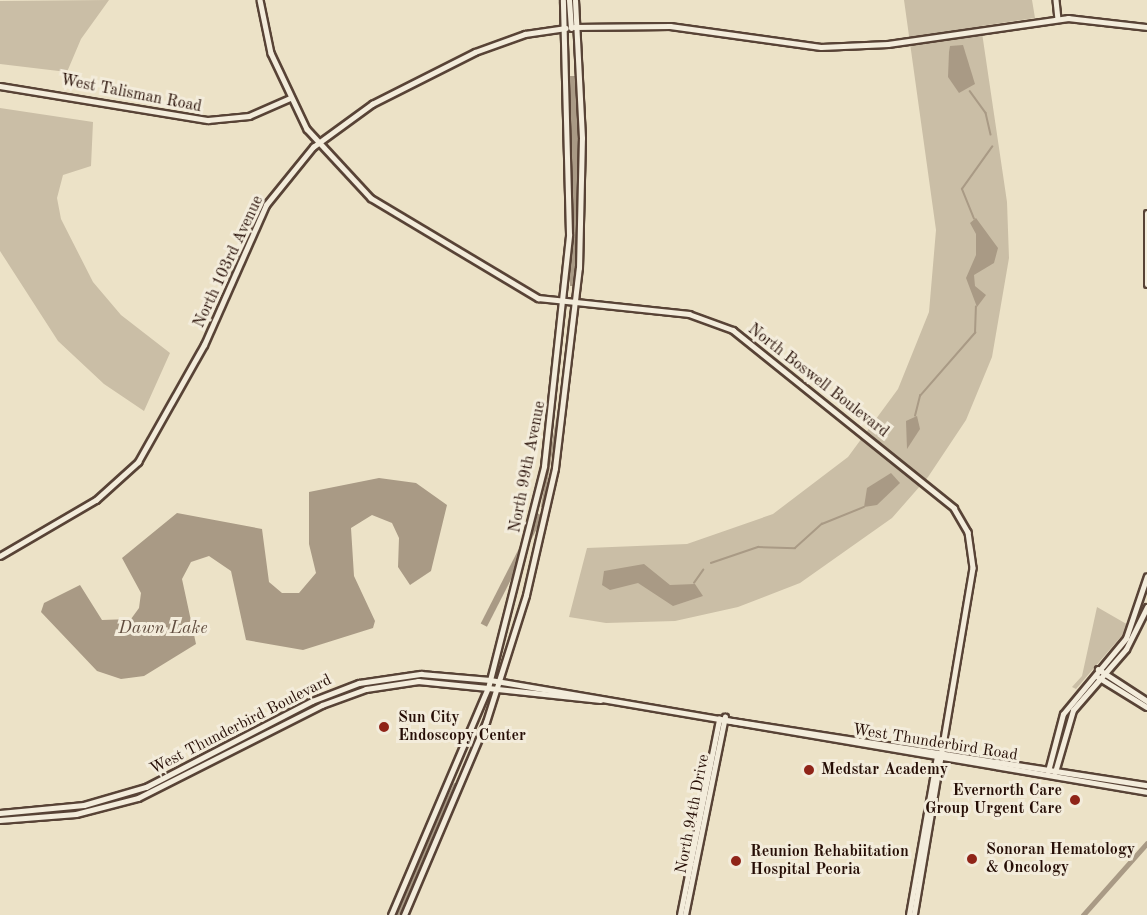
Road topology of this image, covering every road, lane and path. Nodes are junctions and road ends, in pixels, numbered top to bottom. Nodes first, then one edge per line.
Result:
1 (260, 0) edge
2 (563, 0) edge
3 (569, 0) edge
4 (575, 0) edge
5 (1056, 0) edge
6 (1058, 19) junction
7 (1147, 27) edge
8 (571, 28) junction
9 (0, 86) edge
10 (290, 98) junction
11 (318, 143) junction
12 (1147, 213) edge
13 (1147, 284) edge
14 (565, 303) junction
15 (577, 305) junction
16 (0, 556) edge
17 (1147, 576) edge
18 (1147, 607) edge
19 (1099, 674) junction
20 (495, 681) junction
21 (492, 689) junction
22 (600, 700) junction
23 (1147, 701) edge
24 (1147, 707) edge
25 (1066, 708) junction
26 (723, 720) junction
27 (1066, 725) junction
28 (781, 726) junction
29 (757, 728) junction
30 (937, 754) junction
31 (1051, 773) junction
32 (1147, 785) edge
33 (1147, 792) edge
34 (0, 813) edge
35 (0, 820) edge
36 (915, 896) junction
37 (685, 903) junction
38 (391, 915) edge
39 (404, 915) edge
40 (680, 915) edge
41 (685, 915) edge
42 (909, 915) edge
43 (914, 915) edge

1 - 10 street, North Boswell Boulevard
2 - 8 main road, North 99th Avenue
3 - 8 main road, North 99th Avenue
4 - 8 main road, North 99th Avenue
5 - 6 street
6 - 7 street, North 103rd Avenue
6 - 8 street, North 103rd Avenue
8 - 11 street, North 103rd Avenue
8 - 14 main road, North 99th Avenue
8 - 15 main road, North 99th Avenue
9 - 10 street, West Talisman Road
10 - 11 street, North Boswell Boulevard
11 - 14 street, North Boswell Boulevard
11 - 16 street, North 103rd Avenue
12 - 13 main road
14 - 15 street, North Boswell Boulevard
14 - 20 main road, North 99th Avenue
15 - 20 main road, North 99th Avenue
15 - 30 street, North Boswell Boulevard
17 - 19 main road
18 - 19 main road
19 - 23 street
19 - 24 street
19 - 25 main road
19 - 27 main road
20 - 21 main road, North 99th Avenue
20 - 21 main road, North 99th Avenue
20 - 22 main road, West Thunderbird Road
20 - 34 street, West Thunderbird Boulevard
21 - 22 main road, West Thunderbird Road
21 - 35 street, West Thunderbird Boulevard
21 - 38 main road, North 99th Avenue
21 - 39 main road, North 99th Avenue
22 - 26 main road, West Thunderbird Road
25 - 27 main road
25 - 31 main road
26 - 28 main road, West Thunderbird Road
26 - 29 main road, West Thunderbird Road
26 - 37 street, North 94th Drive
27 - 31 main road
28 - 29 main road
28 - 30 main road, West Thunderbird Road
29 - 30 main road, West Thunderbird Road
30 - 31 main road, West Thunderbird Road
30 - 36 street, North Boswell Boulevard
31 - 32 main road, West Thunderbird Road
31 - 33 main road, West Thunderbird Road
36 - 42 street
36 - 43 street
37 - 40 street, North 94th Drive
37 - 41 street, North 94th Drive

